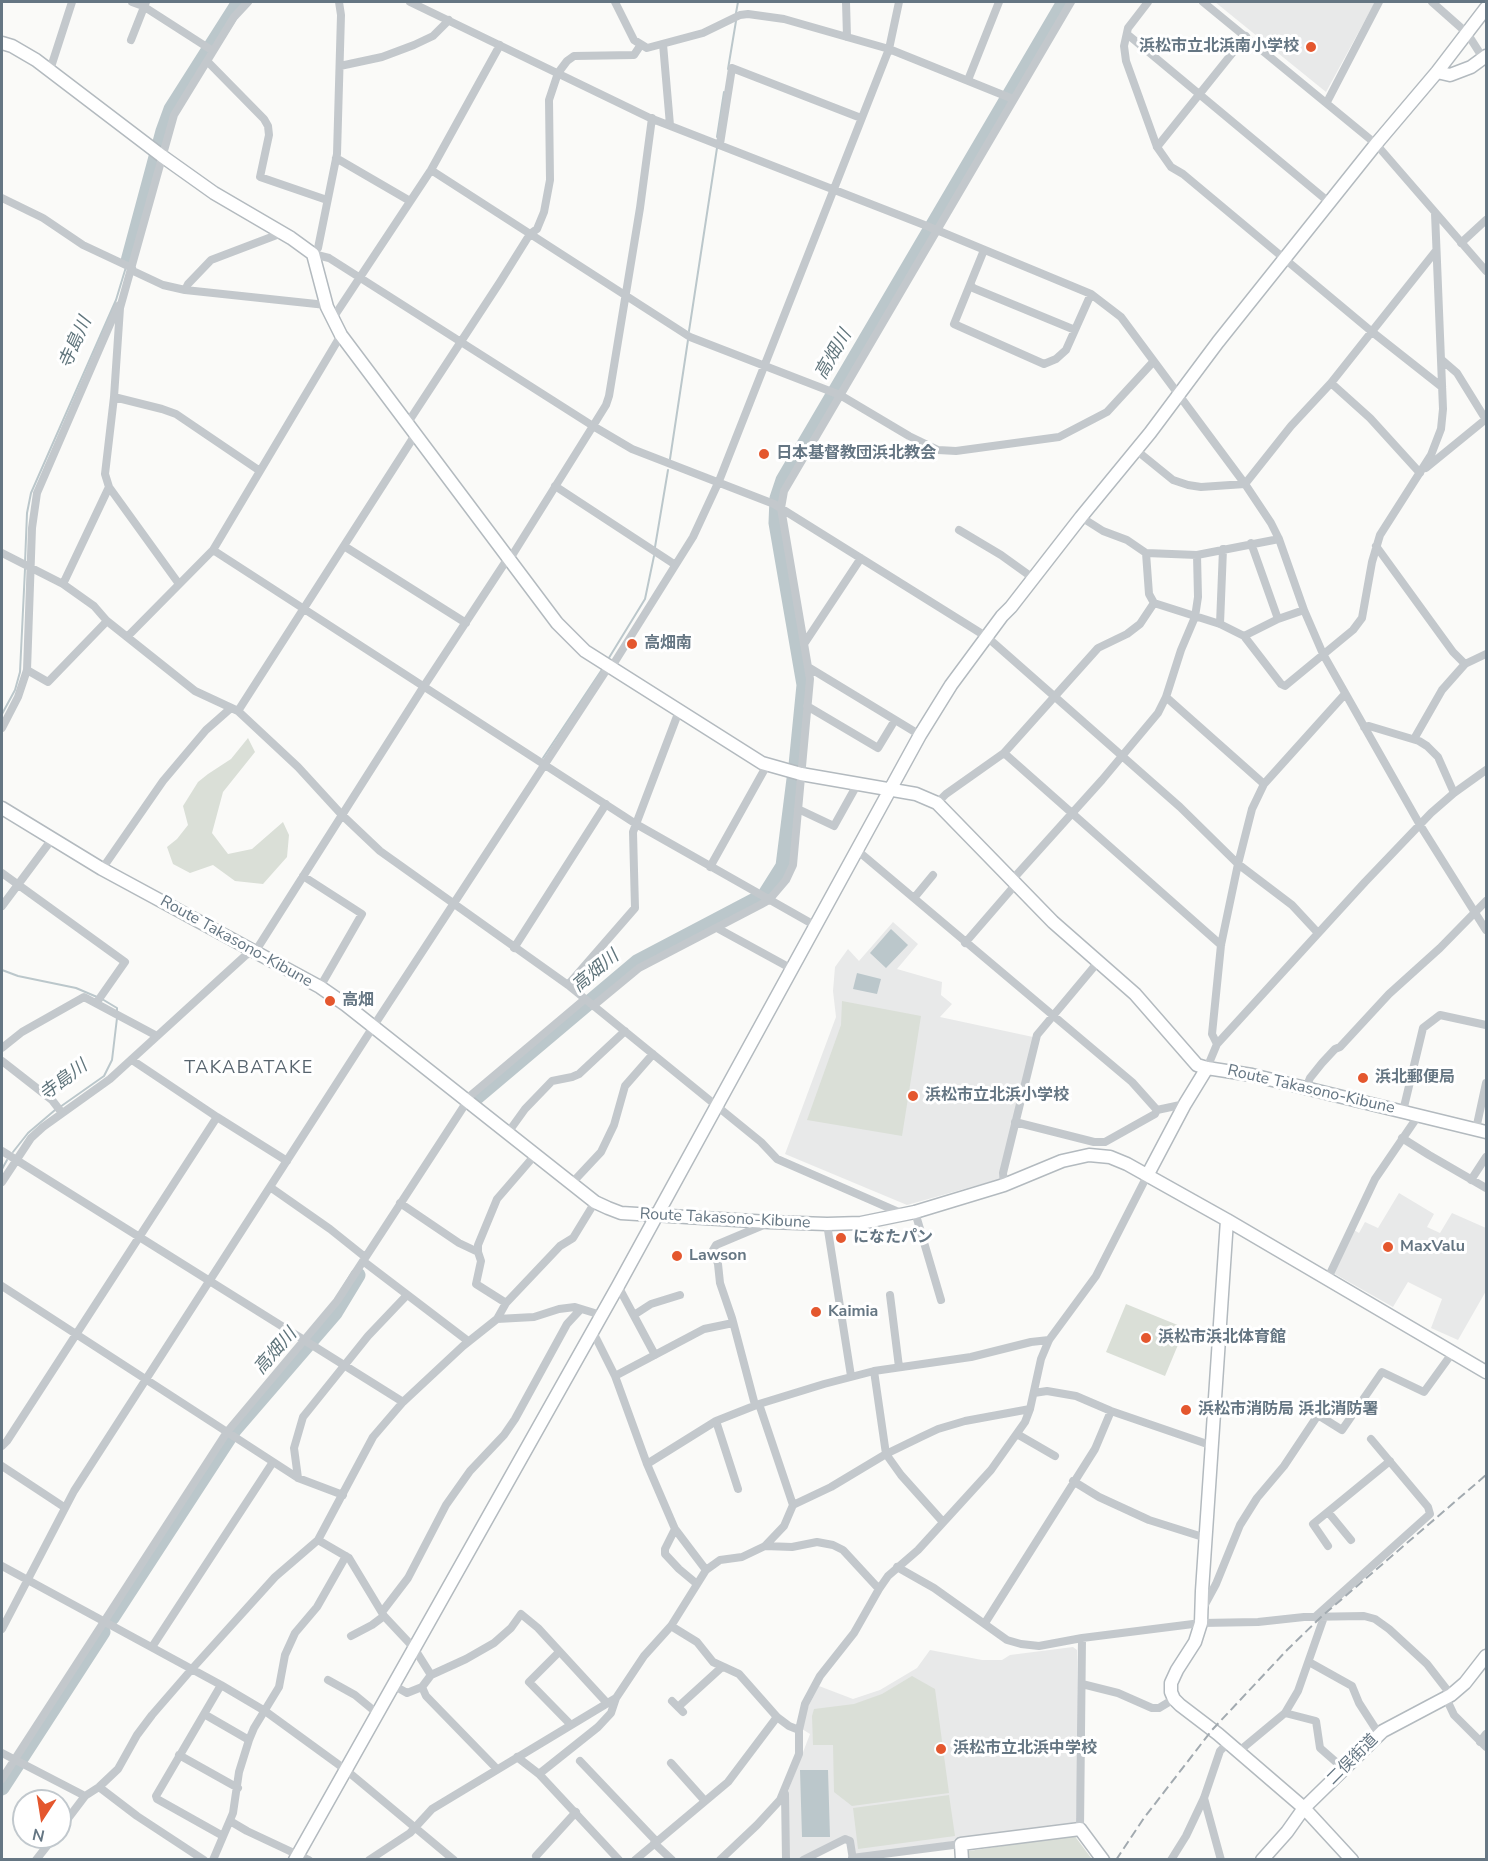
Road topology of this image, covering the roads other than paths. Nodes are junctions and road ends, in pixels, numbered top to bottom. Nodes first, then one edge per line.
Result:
1 (72, 2) edge
2 (132, 2) edge
3 (248, 2) edge
4 (339, 2) edge
5 (410, 2) edge
6 (615, 2) edge
7 (846, 2) edge
8 (899, 2) edge
9 (999, 2) edge
10 (1071, 2) edge
11 (1148, 2) edge
12 (1203, 2) edge
13 (1379, 2) edge
14 (1432, 2) edge
15 (145, 4) edge
16 (1486, 8) edge
17 (449, 20) junction
18 (1467, 33) junction
19 (1127, 34) junction
20 (1246, 36) junction
21 (847, 37) junction
22 (131, 40) dead end
23 (2, 43) edge
24 (663, 44) junction
25 (500, 45) junction
26 (640, 46) junction
27 (210, 49) junction
28 (889, 49) junction
29 (1485, 57) edge
30 (207, 61) junction
31 (340, 66) junction
32 (50, 70) junction
33 (1437, 72) junction
34 (558, 73) junction
35 (968, 80) junction
36 (1199, 94) junction
37 (1010, 97) junction
38 (1327, 102) junction
39 (652, 118) junction
40 (861, 118) junction
41 (670, 125) junction
42 (720, 144) junction
43 (1376, 144) junction
44 (1157, 147) junction
45 (159, 154) junction
46 (336, 158) junction
47 (431, 170) junction
48 (833, 189) junction
49 (2, 198) edge
50 (327, 200) junction
51 (410, 201) junction
52 (1330, 202) junction
53 (1435, 213) junction
54 (1486, 220) edge
55 (933, 228) junction
56 (282, 233) junction
57 (530, 234) junction
58 (1461, 243) junction
59 (984, 250) junction
60 (1435, 252) junction
61 (313, 254) junction
62 (1285, 259) junction
63 (129, 267) junction
64 (1486, 271) edge
65 (360, 278) junction
66 (971, 285) junction
67 (185, 290) junction
68 (1091, 294) junction
69 (624, 295) junction
70 (122, 300) junction
71 (326, 304) junction
72 (333, 318) junction
73 (1075, 330) junction
74 (1371, 331) junction
75 (341, 335) junction
76 (461, 342) junction
77 (1442, 360) junction
78 (1153, 362) junction
79 (765, 364) junction
80 (1331, 383) junction
81 (1442, 387) junction
82 (836, 393) junction
83 (1178, 395) junction
84 (114, 397) junction
85 (1486, 420) edge
86 (407, 424) junction
87 (593, 426) junction
88 (415, 435) junction
89 (1136, 450) junction
90 (260, 471) junction
91 (1419, 473) junction
92 (719, 481) junction
93 (1245, 484) junction
94 (555, 486) junction
95 (109, 487) junction
96 (778, 506) junction
97 (1081, 517) junction
98 (959, 530) dead end
99 (1279, 539) junction
100 (1251, 543) junction
101 (344, 546) junction
102 (1376, 546) junction
103 (1223, 549) junction
104 (213, 550) junction
105 (2, 553) edge
106 (1146, 553) junction
107 (1197, 555) junction
108 (508, 558) junction
109 (861, 558) junction
110 (674, 564) junction
111 (27, 566) junction
112 (1033, 578) junction
113 (63, 584) junction
114 (179, 584) junction
115 (1155, 603) junction
116 (304, 608) junction
117 (1304, 610) junction
118 (1195, 617) junction
119 (1278, 619) junction
120 (107, 621) junction
121 (466, 623) junction
122 (1221, 624) junction
123 (128, 636) junction
124 (1245, 636) junction
125 (987, 637) junction
126 (804, 644) junction
127 (1323, 654) junction
128 (1486, 654) edge
129 (1465, 664) junction
130 (607, 666) junction
131 (808, 667) junction
132 (27, 670) junction
133 (424, 686) junction
134 (1346, 694) junction
135 (1056, 697) junction
136 (1166, 697) junction
137 (807, 706) junction
138 (234, 709) junction
139 (679, 711) junction
140 (895, 720) junction
141 (1364, 727) junction
142 (2, 728) edge
143 (920, 735) junction
144 (1414, 740) junction
145 (1004, 753) junction
146 (1122, 757) junction
147 (544, 764) junction
148 (767, 765) junction
149 (1486, 770) edge
150 (801, 774) junction
151 (858, 783) junction
152 (1264, 784) junction
153 (892, 789) junction
154 (1454, 793) junction
155 (937, 803) junction
156 (606, 804) junction
157 (2, 808) edge
158 (798, 809) junction
159 (1072, 813) junction
160 (342, 814) junction
161 (636, 824) junction
162 (1420, 825) junction
163 (52, 839) junction
164 (858, 851) junction
165 (1238, 864) junction
166 (710, 867) junction
167 (102, 869) junction
168 (2, 873) edge
169 (933, 874) dead end
170 (303, 876) junction
171 (1014, 882) junction
172 (18, 886) junction
173 (914, 898) junction
174 (769, 900) junction
175 (1486, 901) edge
176 (453, 905) junction
177 (2, 906) edge
178 (1475, 913) junction
179 (816, 926) junction
180 (717, 928) junction
181 (1486, 930) edge
182 (1318, 933) junction
183 (965, 943) junction
184 (1221, 945) junction
185 (514, 948) junction
186 (255, 952) junction
187 (1098, 962) junction
188 (792, 969) junction
189 (568, 985) junction
190 (320, 987) junction
191 (99, 1000) junction
192 (589, 1002) junction
193 (1053, 1016) junction
194 (1486, 1025) edge
195 (373, 1027) junction
196 (625, 1031) junction
197 (157, 1036) junction
198 (1217, 1044) junction
199 (2, 1048) edge
200 (653, 1054) junction
201 (132, 1060) junction
202 (2, 1061) edge
203 (1207, 1068) junction
204 (1486, 1083) edge
205 (1306, 1088) junction
206 (465, 1102) junction
207 (1185, 1104) junction
208 (716, 1106) junction
209 (60, 1110) junction
210 (1157, 1110) junction
211 (1403, 1111) junction
212 (1418, 1116) junction
213 (217, 1117) junction
214 (1015, 1122) junction
215 (1481, 1131) edge
216 (507, 1134) junction
217 (1402, 1138) junction
218 (2, 1150) edge
219 (535, 1155) junction
220 (1486, 1157) edge
221 (16, 1160) junction
222 (286, 1161) junction
223 (1148, 1174) junction
224 (1472, 1180) junction
225 (2, 1182) edge
226 (571, 1184) junction
227 (1004, 1185) junction
228 (270, 1187) junction
229 (1486, 1188) edge
230 (594, 1202) junction
231 (402, 1205) junction
232 (909, 1213) junction
233 (656, 1215) junction
234 (1227, 1220) junction
235 (769, 1222) junction
236 (827, 1224) junction
237 (139, 1237) junction
238 (478, 1252) junction
239 (365, 1261) junction
240 (1328, 1278) junction
241 (209, 1280) junction
242 (2, 1286) edge
243 (618, 1286) junction
244 (406, 1295) junction
245 (680, 1295) dead end
246 (890, 1295) dead end
247 (941, 1300) dead end
248 (506, 1303) junction
249 (580, 1310) junction
250 (634, 1315) junction
251 (601, 1316) junction
252 (496, 1319) junction
253 (733, 1323) junction
254 (592, 1330) junction
255 (76, 1335) junction
256 (1048, 1340) junction
257 (468, 1341) junction
258 (309, 1343) junction
259 (1453, 1352) junction
260 (656, 1355) junction
261 (344, 1365) junction
262 (899, 1367) junction
263 (874, 1371) junction
264 (1486, 1372) edge
265 (615, 1376) junction
266 (851, 1376) junction
267 (145, 1380) junction
268 (1034, 1393) junction
269 (403, 1402) junction
270 (757, 1405) junction
271 (1030, 1409) junction
272 (1111, 1411) junction
273 (716, 1421) junction
274 (230, 1434) junction
275 (1017, 1434) junction
276 (1371, 1439) dead end
277 (2, 1446) edge
278 (1213, 1446) junction
279 (886, 1454) junction
280 (1055, 1456) dead end
281 (1390, 1461) junction
282 (273, 1462) junction
283 (647, 1464) junction
284 (2, 1466) edge
285 (298, 1478) junction
286 (1073, 1481) junction
287 (738, 1490) dead end
288 (343, 1495) junction
289 (793, 1505) junction
290 (64, 1507) junction
291 (1328, 1512) junction
292 (943, 1522) junction
293 (675, 1529) junction
294 (1206, 1538) junction
295 (318, 1540) junction
296 (1351, 1540) dead end
297 (765, 1546) junction
298 (1328, 1546) dead end
299 (346, 1556) junction
300 (2, 1566) edge
301 (897, 1568) junction
302 (706, 1570) junction
303 (27, 1579) junction
304 (697, 1584) junction
305 (879, 1589) junction
306 (383, 1614) junction
307 (1202, 1617) junction
308 (1320, 1617) junction
309 (105, 1622) junction
310 (985, 1623) junction
311 (671, 1626) junction
312 (2, 1629) edge
313 (351, 1636) dead end
314 (1082, 1638) junction
315 (152, 1647) junction
316 (414, 1648) junction
317 (559, 1652) junction
318 (1486, 1656) edge
319 (1309, 1662) junction
320 (722, 1667) junction
321 (191, 1670) junction
322 (431, 1675) junction
323 (328, 1680) dead end
324 (1082, 1684) junction
325 (221, 1685) junction
326 (393, 1685) junction
327 (422, 1687) junction
328 (1449, 1696) junction
329 (616, 1698) junction
330 (1174, 1699) junction
331 (607, 1703) junction
332 (678, 1707) dead end
333 (265, 1711) junction
334 (378, 1713) junction
335 (1285, 1713) junction
336 (204, 1714) junction
337 (777, 1717) junction
338 (571, 1725) junction
339 (799, 1730) junction
340 (1379, 1734) junction
341 (1486, 1734) edge
342 (249, 1740) junction
343 (1228, 1743) junction
344 (1483, 1745) edge
345 (1238, 1752) junction
346 (2, 1753) edge
347 (179, 1755) junction
348 (517, 1757) junction
349 (17, 1761) junction
350 (580, 1761) dead end
351 (671, 1763) dead end
352 (497, 1769) junction
353 (1344, 1769) junction
354 (346, 1770) junction
355 (539, 1774) junction
356 (2, 1779) edge
357 (99, 1787) junction
358 (237, 1788) junction
359 (785, 1790) junction
360 (85, 1796) junction
361 (1204, 1798) junction
362 (705, 1801) junction
363 (1304, 1808) junction
364 (576, 1812) junction
365 (72, 1813) edge
366 (230, 1821) junction
367 (414, 1826) junction
368 (1080, 1829) junction
369 (223, 1836) junction
370 (655, 1842) junction
371 (961, 1845) junction
372 (536, 1856) dead end
373 (301, 1858) edge
374 (853, 1859) edge
375 (204, 1860) edge
376 (213, 1860) edge
377 (369, 1860) edge
378 (454, 1860) edge
379 (619, 1860) edge
380 (635, 1860) edge
381 (672, 1860) edge
382 (720, 1860) edge
383 (786, 1860) edge
384 (802, 1860) edge
385 (962, 1860) edge
386 (1102, 1860) edge
387 (1171, 1860) edge
388 (1221, 1860) edge
389 (1262, 1860) edge
390 (1352, 1860) edge

1 - 32 street
2 - 15 street
3 - 27 street
4 - 31 street
5 - 17 street
6 - 26 street
7 - 21 street
8 - 28 street
9 - 35 street
10 - 37 street
11 - 19 street
12 - 20 street
13 - 38 street
14 - 18 street
15 - 22 street
15 - 27 street
16 - 18 street
17 - 25 street
17 - 31 street
18 - 29 street
18 - 33 street
19 - 36 street
19 - 44 street
20 - 36 street
20 - 38 street
21 - 24 street
21 - 28 street
23 - 32 street
24 - 26 street
24 - 41 street
25 - 34 street
25 - 47 street
26 - 34 street
27 - 30 street
28 - 35 street
28 - 40 street
29 - 33 street
30 - 45 street
30 - 50 street
31 - 46 street
32 - 45 street
33 - 43 street
34 - 39 street
34 - 57 street
35 - 37 street
36 - 44 street
36 - 52 street
37 - 55 street
38 - 43 street
39 - 41 street
39 - 69 street
40 - 42 street
40 - 48 street
41 - 42 street
42 - 48 street
43 - 52 street
43 - 53 street
44 - 62 street
45 - 56 street
45 - 63 street
46 - 50 street
46 - 51 street
47 - 51 street
47 - 57 street
48 - 55 street
48 - 79 street
49 - 63 street
50 - 61 street
51 - 65 street
52 - 62 street
53 - 58 street
53 - 60 street
54 - 58 street
55 - 59 street
55 - 82 street
56 - 61 street
56 - 67 street
57 - 69 street
57 - 76 street
58 - 64 street
59 - 66 street
59 - 68 street
60 - 74 street
60 - 77 street
61 - 65 street
61 - 71 street
62 - 74 street
62 - 83 street
63 - 67 street
63 - 70 street
65 - 72 street
65 - 76 street
66 - 73 street
66 - 73 street
67 - 71 street
68 - 73 street
68 - 78 street
69 - 79 street
69 - 87 street
70 - 84 street
70 - 111 street
71 - 72 street
72 - 75 street
74 - 80 street
74 - 81 street
75 - 86 street
75 - 90 street
76 - 86 street
76 - 87 street
77 - 81 street
77 - 85 street
78 - 82 street
78 - 83 street
79 - 82 street
79 - 92 street
80 - 91 street
80 - 93 street
81 - 91 street
82 - 96 street
83 - 89 street
83 - 93 street
84 - 90 street
84 - 95 street
85 - 91 street
86 - 88 street
87 - 92 street
87 - 94 street
88 - 101 street
88 - 108 street
89 - 93 street
89 - 97 street
90 - 104 street
91 - 102 street
92 - 96 street
92 - 110 street
93 - 99 street
94 - 108 street
94 - 110 street
95 - 113 street
95 - 114 street
96 - 109 street
96 - 126 street
97 - 106 street
97 - 112 street
98 - 112 street
99 - 100 street
99 - 117 street
100 - 103 street
100 - 119 street
101 - 116 street
101 - 121 street
102 - 127 street
102 - 129 street
103 - 107 street
103 - 122 street
104 - 114 street
104 - 116 street
105 - 111 street
106 - 107 street
106 - 115 street
107 - 118 street
108 - 121 street
108 - 130 street
109 - 125 street
109 - 126 street
110 - 130 street
111 - 113 street
111 - 132 street
112 - 125 street
113 - 120 street
114 - 123 street
115 - 118 street
115 - 135 street
116 - 133 street
116 - 138 street
117 - 119 street
117 - 127 street
118 - 122 street
118 - 136 street
119 - 124 street
120 - 123 street
120 - 132 street
121 - 133 street
122 - 124 street
123 - 138 street
124 - 127 street
125 - 135 street
125 - 143 street
126 - 131 street
127 - 134 street
128 - 129 street
129 - 144 street
130 - 139 street
130 - 147 street
131 - 137 street
131 - 140 street
132 - 142 street
133 - 147 street
133 - 160 street
134 - 141 street
134 - 152 street
135 - 145 street
135 - 146 street
136 - 146 street
136 - 152 street
137 - 140 street
137 - 150 street
138 - 160 street
138 - 167 street
139 - 148 street
139 - 161 street
140 - 143 street
141 - 144 street
141 - 162 street
143 - 153 street
144 - 154 street
145 - 155 street
145 - 159 street
146 - 159 street
146 - 165 street
147 - 156 street
147 - 176 street
148 - 150 street
148 - 166 street
149 - 154 street
150 - 151 street
150 - 158 street
151 - 153 street
151 - 158 street
152 - 165 street
153 - 155 street
153 - 164 street
154 - 162 street
155 - 171 street
156 - 161 street
156 - 185 street
157 - 163 street, Route Takasono-Kibune
158 - 174 street
159 - 171 street
159 - 184 street
160 - 170 street
160 - 176 street
161 - 166 street
161 - 189 street
162 - 178 street
162 - 182 street
163 - 167 street, Route Takasono-Kibune
163 - 172 street
164 - 173 street
164 - 179 street
165 - 182 street
165 - 184 street
166 - 174 street
167 - 186 street, Route Takasono-Kibune
168 - 172 street
169 - 173 street
170 - 186 street
170 - 190 street
171 - 183 street
171 - 187 street
172 - 177 street
172 - 191 street
173 - 183 street
174 - 179 street
174 - 180 street
175 - 178 street
176 - 185 street
176 - 195 street
178 - 181 street
178 - 205 street
179 - 188 street
180 - 188 street
180 - 192 street
182 - 198 street
183 - 193 street
184 - 198 street
185 - 189 street
186 - 190 street, Route Takasono-Kibune
186 - 197 street
187 - 193 street
187 - 203 street
188 - 208 street
189 - 192 street
190 - 195 street, Route Takasono-Kibune
191 - 197 street
191 - 199 street
192 - 196 street
192 - 206 street
193 - 210 street
193 - 214 street
194 - 211 street
195 - 206 street, Route Takasono-Kibune
195 - 222 street
196 - 200 street
196 - 216 street
197 - 201 street
198 - 203 street
200 - 208 street
200 - 226 street
201 - 209 street
201 - 213 street
202 - 209 street
203 - 205 street, Route Takasono-Kibune
203 - 207 street, Route Takasono-Kibune
204 - 215 street
205 - 211 street, Route Takasono-Kibune
206 - 216 street, Route Takasono-Kibune
206 - 231 street
207 - 210 street
207 - 223 street, Route Takasono-Kibune
208 - 232 street
208 - 233 street
209 - 221 street
210 - 214 street
211 - 212 street, Route Takasono-Kibune
212 - 215 street, Route Takasono-Kibune
212 - 217 street
213 - 222 street
213 - 237 street
214 - 227 street
216 - 219 street, Route Takasono-Kibune
217 - 224 street
217 - 240 street
218 - 221 street
219 - 226 street, Route Takasono-Kibune
219 - 238 street
220 - 224 street
221 - 225 street
221 - 237 street
222 - 228 street
223 - 227 street, Route Takasono-Kibune
223 - 234 street
223 - 256 street
224 - 229 street
226 - 230 street, Route Takasono-Kibune
227 - 232 street, Route Takasono-Kibune
228 - 239 street
228 - 241 street
230 - 233 street, Route Takasono-Kibune
230 - 248 street
231 - 238 street
231 - 239 street
232 - 236 street, Route Takasono-Kibune
232 - 247 street
233 - 235 street, Route Takasono-Kibune
233 - 243 street
234 - 240 street
234 - 278 street
235 - 236 street, Route Takasono-Kibune
235 - 253 street
236 - 266 street
237 - 241 street
237 - 255 street
238 - 248 street
239 - 244 street
239 - 258 street
240 - 259 street
241 - 258 street
241 - 267 street
242 - 255 street
243 - 250 street
243 - 251 street
244 - 257 street
244 - 261 street
245 - 250 street
246 - 262 street
248 - 252 street
249 - 251 street
249 - 252 street
249 - 306 street
250 - 260 street
251 - 254 street
252 - 257 street
253 - 260 street
253 - 270 street
254 - 265 street
254 - 316 street
255 - 267 street
255 - 277 street
256 - 262 street
256 - 268 street
257 - 269 street
258 - 261 street
258 - 274 street
259 - 264 street
259 - 307 street
260 - 265 street
261 - 269 street
261 - 285 street
262 - 263 street
263 - 266 street
263 - 279 street
265 - 283 street
266 - 270 street
267 - 274 street
267 - 290 street
268 - 271 street
268 - 272 street
269 - 288 street
270 - 273 street
270 - 289 street
271 - 275 street
271 - 279 street
272 - 278 street
272 - 286 street
273 - 283 street
273 - 287 street
274 - 282 street
274 - 309 street
275 - 280 street
275 - 292 street
276 - 281 street
278 - 294 street
279 - 289 street
279 - 292 street
281 - 291 street
281 - 308 street
282 - 285 street
282 - 315 street
283 - 293 street
284 - 290 street
285 - 288 street
286 - 294 street
286 - 310 street
288 - 295 street
289 - 297 street
290 - 303 street
291 - 296 street
291 - 298 street
292 - 301 street
293 - 302 street
293 - 304 street
294 - 307 street
295 - 299 street
295 - 321 street
297 - 302 street
297 - 305 street
299 - 306 street
299 - 333 street
300 - 303 street
301 - 305 street
301 - 310 street
302 - 304 street
303 - 309 street
303 - 312 street
304 - 311 street
305 - 339 street
306 - 313 street
306 - 316 street
307 - 308 street
307 - 314 street
307 - 330 street
308 - 319 street
308 - 328 street
309 - 315 street
309 - 349 street
310 - 314 street
311 - 320 street
311 - 329 street
314 - 324 street
315 - 321 street
316 - 322 street
316 - 326 street
317 - 322 street
317 - 331 street
317 - 338 street
318 - 328 street, 二俣街道
319 - 335 street
319 - 340 street
320 - 332 street
320 - 337 street
321 - 325 street
321 - 357 street
322 - 327 street
323 - 334 street
324 - 330 street
324 - 368 street
325 - 333 street
325 - 336 street
326 - 327 street
326 - 334 street
327 - 352 street
328 - 340 street, 二俣街道
328 - 344 street
329 - 331 street
329 - 355 street
330 - 343 street
331 - 338 street
333 - 342 street
333 - 354 street
334 - 354 street
335 - 345 street
335 - 353 street
336 - 342 street
336 - 347 street
337 - 339 street
337 - 362 street
338 - 348 street
339 - 359 street
340 - 353 street, 二俣街道
341 - 344 street
342 - 358 street
343 - 345 street
343 - 361 street
345 - 363 street
346 - 349 street
347 - 358 street
347 - 369 street
348 - 352 street
348 - 355 street
349 - 356 street
349 - 360 street
350 - 370 street
351 - 362 street
352 - 367 street
353 - 363 street, 二俣街道
354 - 367 street
354 - 373 street
355 - 364 street
357 - 360 street
357 - 375 street
358 - 366 street
359 - 382 street
359 - 383 street
360 - 365 street
361 - 387 street
361 - 388 street
362 - 370 street
363 - 389 street, 二俣街道
363 - 390 street
364 - 372 street
364 - 379 street
366 - 369 street
366 - 373 street
367 - 377 street
367 - 378 street
368 - 371 street
368 - 386 street
369 - 376 street
370 - 380 street
370 - 381 street
371 - 374 street
371 - 385 street
374 - 384 street

